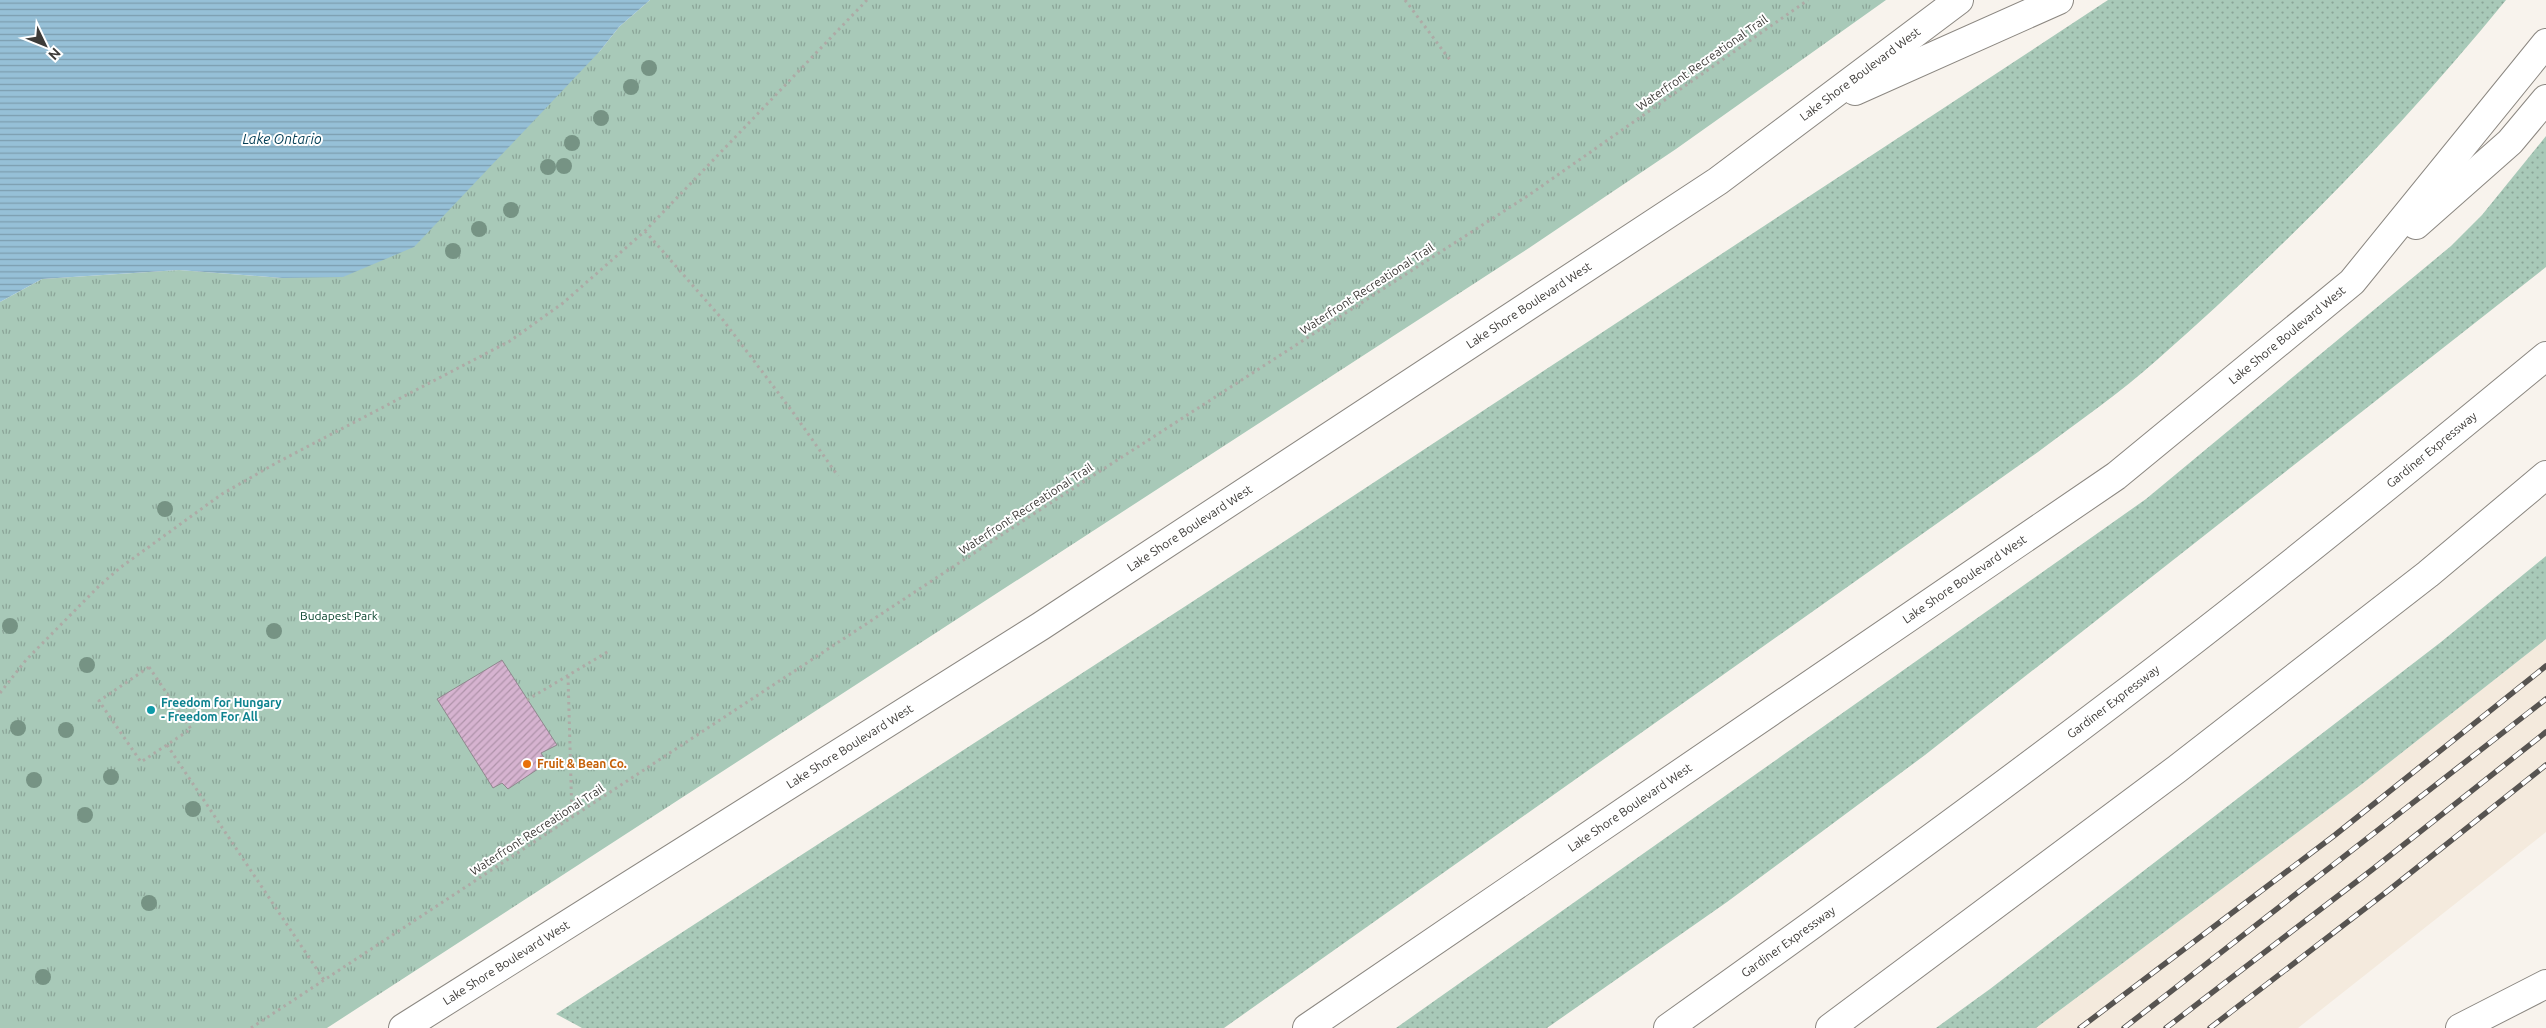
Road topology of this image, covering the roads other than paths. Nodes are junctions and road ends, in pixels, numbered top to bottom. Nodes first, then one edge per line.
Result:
1 (1959, 0) edge
2 (2059, 0) edge
3 (2546, 43) edge
4 (2546, 99) edge
5 (1810, 112) junction
6 (2352, 282) junction
7 (2546, 356) edge
8 (2546, 475) edge
9 (2546, 984) edge
10 (403, 1028) edge
11 (1307, 1028) edge
12 (1668, 1028) edge
13 (1830, 1028) edge
14 (2460, 1028) edge

1 - 5 main road, Lake Shore Boulevard West
2 - 5 main road
3 - 6 main road, Lake Shore Boulevard West
4 - 6 main road
5 - 10 main road, Lake Shore Boulevard West
6 - 11 main road, Lake Shore Boulevard West
7 - 12 main road, Gardiner Expressway
8 - 13 main road
9 - 14 main road

